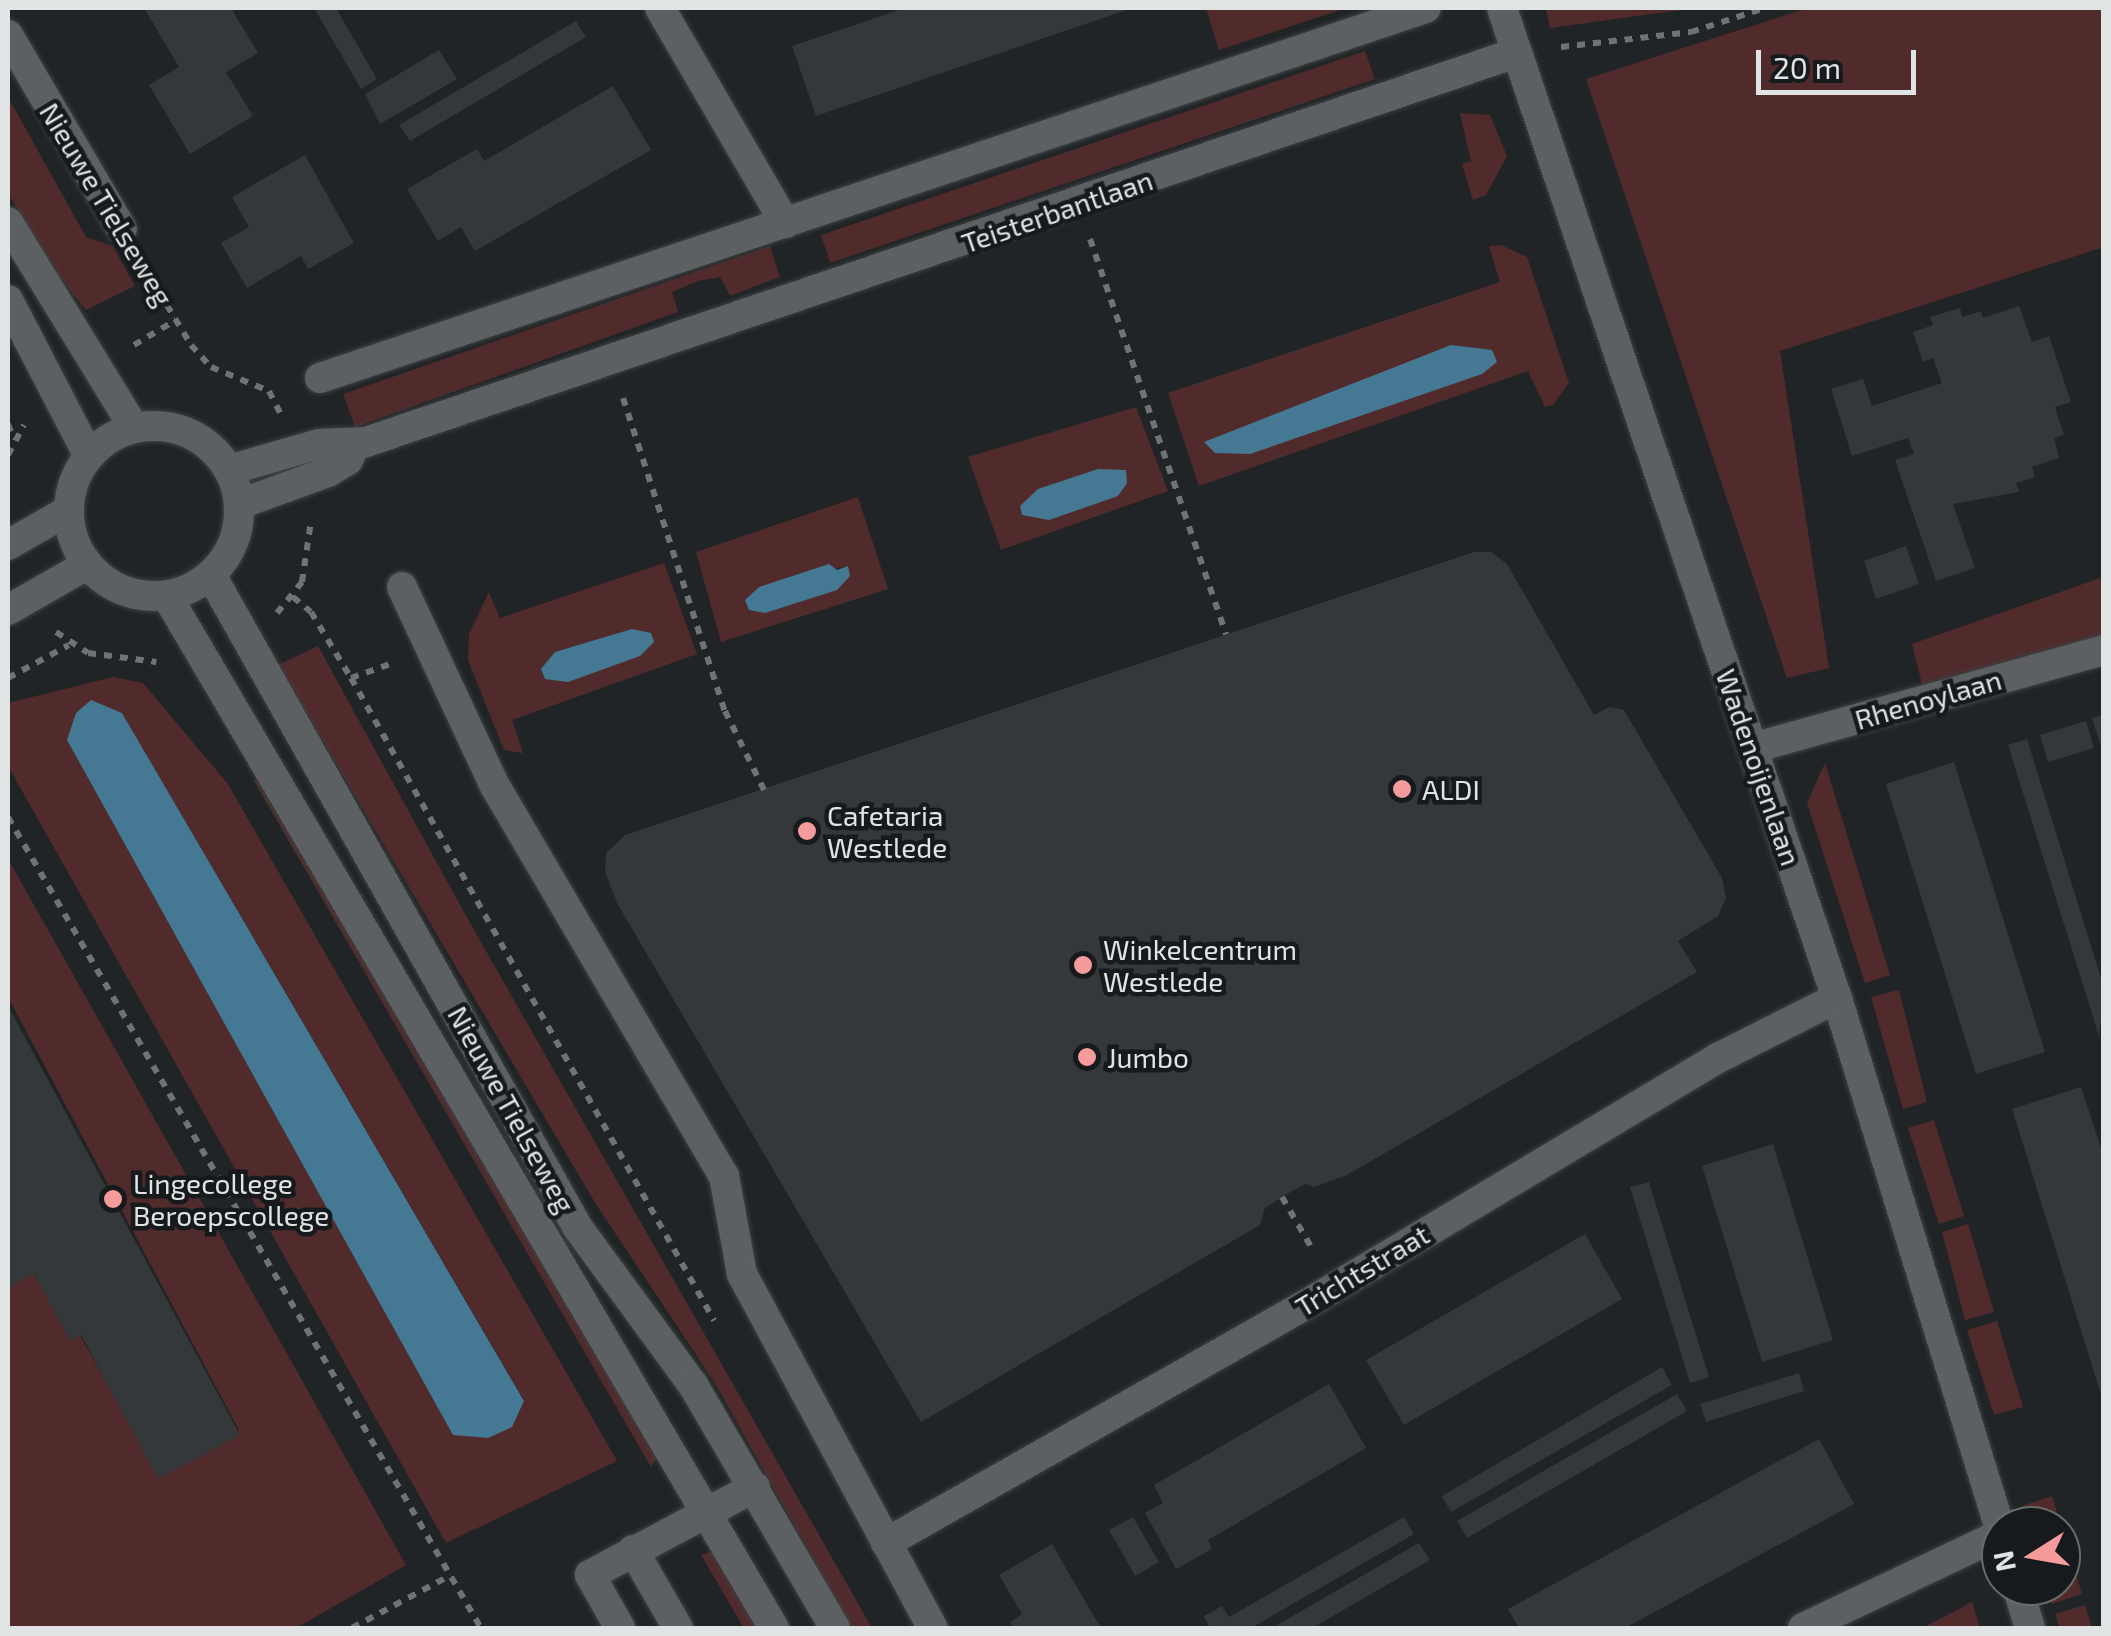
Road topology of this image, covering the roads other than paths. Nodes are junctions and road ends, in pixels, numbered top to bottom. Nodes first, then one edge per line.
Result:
1 (660, 8) edge
2 (1426, 8) edge
3 (1502, 8) edge
4 (8, 35) edge
5 (1516, 52) junction
6 (8, 222) edge
7 (785, 223) junction
8 (122, 230) road end
9 (8, 300) edge
10 (320, 378) dead end
11 (134, 428) junction
12 (355, 445) junction
13 (89, 456) junction
14 (230, 470) junction
15 (240, 504) junction
16 (69, 510) junction
17 (8, 544) edge
18 (88, 564) junction
19 (211, 575) junction
20 (402, 588) dead end
21 (167, 596) junction
22 (8, 610) edge
23 (2104, 650) edge
24 (1753, 748) junction
25 (1838, 998) junction
26 (755, 1487) junction
27 (1993, 1506) edge
28 (706, 1509) junction
29 (886, 1543) junction
30 (1981, 1543) edge
31 (633, 1550) junction
32 (620, 1628) edge
33 (678, 1628) edge
34 (774, 1628) edge
35 (835, 1628) edge
36 (933, 1628) edge
37 (1803, 1628) edge

1 - 7 street
2 - 7 street
3 - 5 street, Wadenoijenlaan
4 - 8 street, Nieuwe Tielseweg
5 - 12 street, Teisterbantlaan
5 - 24 street, Wadenoijenlaan
6 - 11 street
7 - 10 street
9 - 13 street
11 - 13 street
11 - 14 street
12 - 14 street, Teisterbantlaan
12 - 15 street, Teisterbantlaan
13 - 16 street
14 - 15 street
15 - 19 street
16 - 17 street
16 - 18 street
18 - 21 street
18 - 22 street
19 - 21 street
19 - 26 street, Nieuwe Tielseweg
20 - 29 street
21 - 28 street, Nieuwe Tielseweg
23 - 24 street, Rhenoylaan
24 - 25 street, Wadenoijenlaan
25 - 27 street, Wadenoijenlaan
25 - 29 street, Trichtstraat
26 - 28 street
26 - 35 street, Nieuwe Tielseweg
28 - 31 street
28 - 34 street, Nieuwe Tielseweg
29 - 36 street
30 - 37 street
31 - 32 street
31 - 33 street

